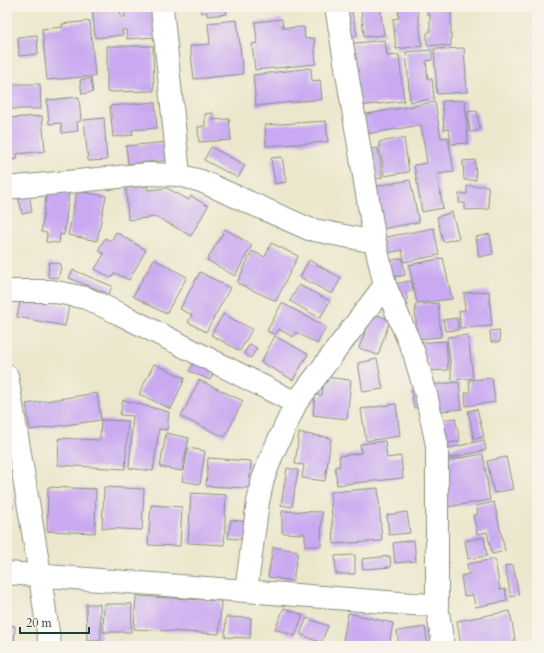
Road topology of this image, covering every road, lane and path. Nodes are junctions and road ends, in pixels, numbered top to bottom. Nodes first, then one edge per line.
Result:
1 (162, 7) edge
2 (336, 7) edge
3 (179, 175) junction
4 (7, 188) edge
5 (375, 242) junction
6 (384, 285) junction
7 (7, 291) edge
8 (8, 390) edge
9 (296, 402) junction
10 (7, 573) edge
11 (40, 575) junction
12 (246, 591) junction
13 (437, 604) junction
14 (50, 646) edge
15 (443, 646) edge

1 - 3 street
2 - 5 street
3 - 4 street
3 - 5 street
5 - 6 street
6 - 9 street
6 - 13 street
7 - 9 street
8 - 11 street
9 - 12 street
10 - 11 street
11 - 12 street
11 - 14 street
12 - 13 street
13 - 15 street

